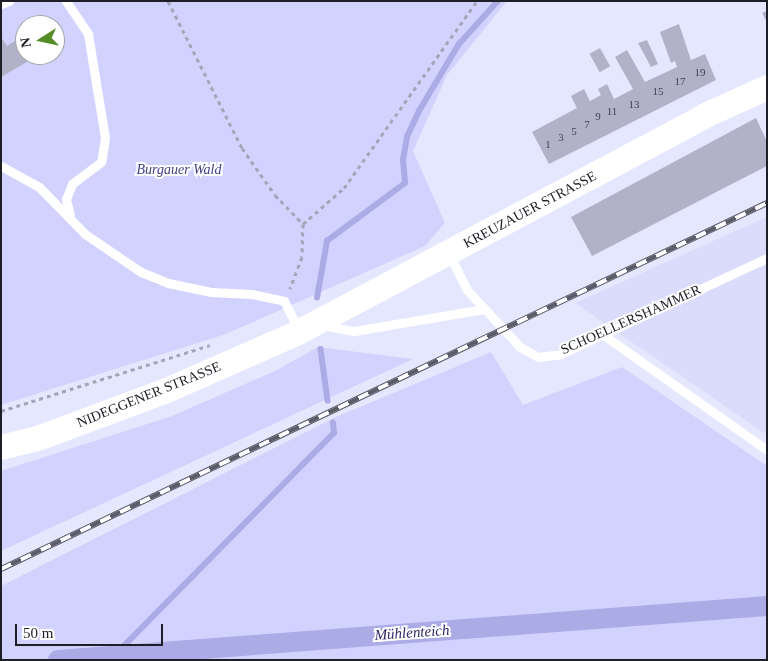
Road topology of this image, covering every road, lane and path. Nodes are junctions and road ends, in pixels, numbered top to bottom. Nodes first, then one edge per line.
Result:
1 (9, 1) edge
2 (66, 1) edge
3 (168, 1) edge
4 (477, 1) edge
5 (1, 4) edge
6 (767, 87) edge
7 (1, 166) edge
8 (70, 218) junction
9 (304, 224) junction
10 (449, 253) junction
11 (767, 258) edge
12 (284, 301) junction
13 (484, 309) junction
14 (303, 330) junction
15 (602, 334) junction
16 (217, 343) dead end
17 (1, 410) edge
18 (1, 447) edge
19 (767, 450) edge

1 - 5 lane
2 - 8 lane
3 - 9 path
4 - 9 path
6 - 10 main road, KREUZAUER STRASSE
7 - 8 lane
8 - 12 lane
9 - 12 path
10 - 13 lane, SCHOELLERSHAMMER
10 - 14 main road, KREUZAUER STRASSE
11 - 15 lane, SCHOELLERSHAMMER
12 - 14 lane
13 - 14 lane
13 - 15 lane, SCHOELLERSHAMMER
14 - 18 main road, NIDEGGENER STRASSE
15 - 19 lane
16 - 17 path

